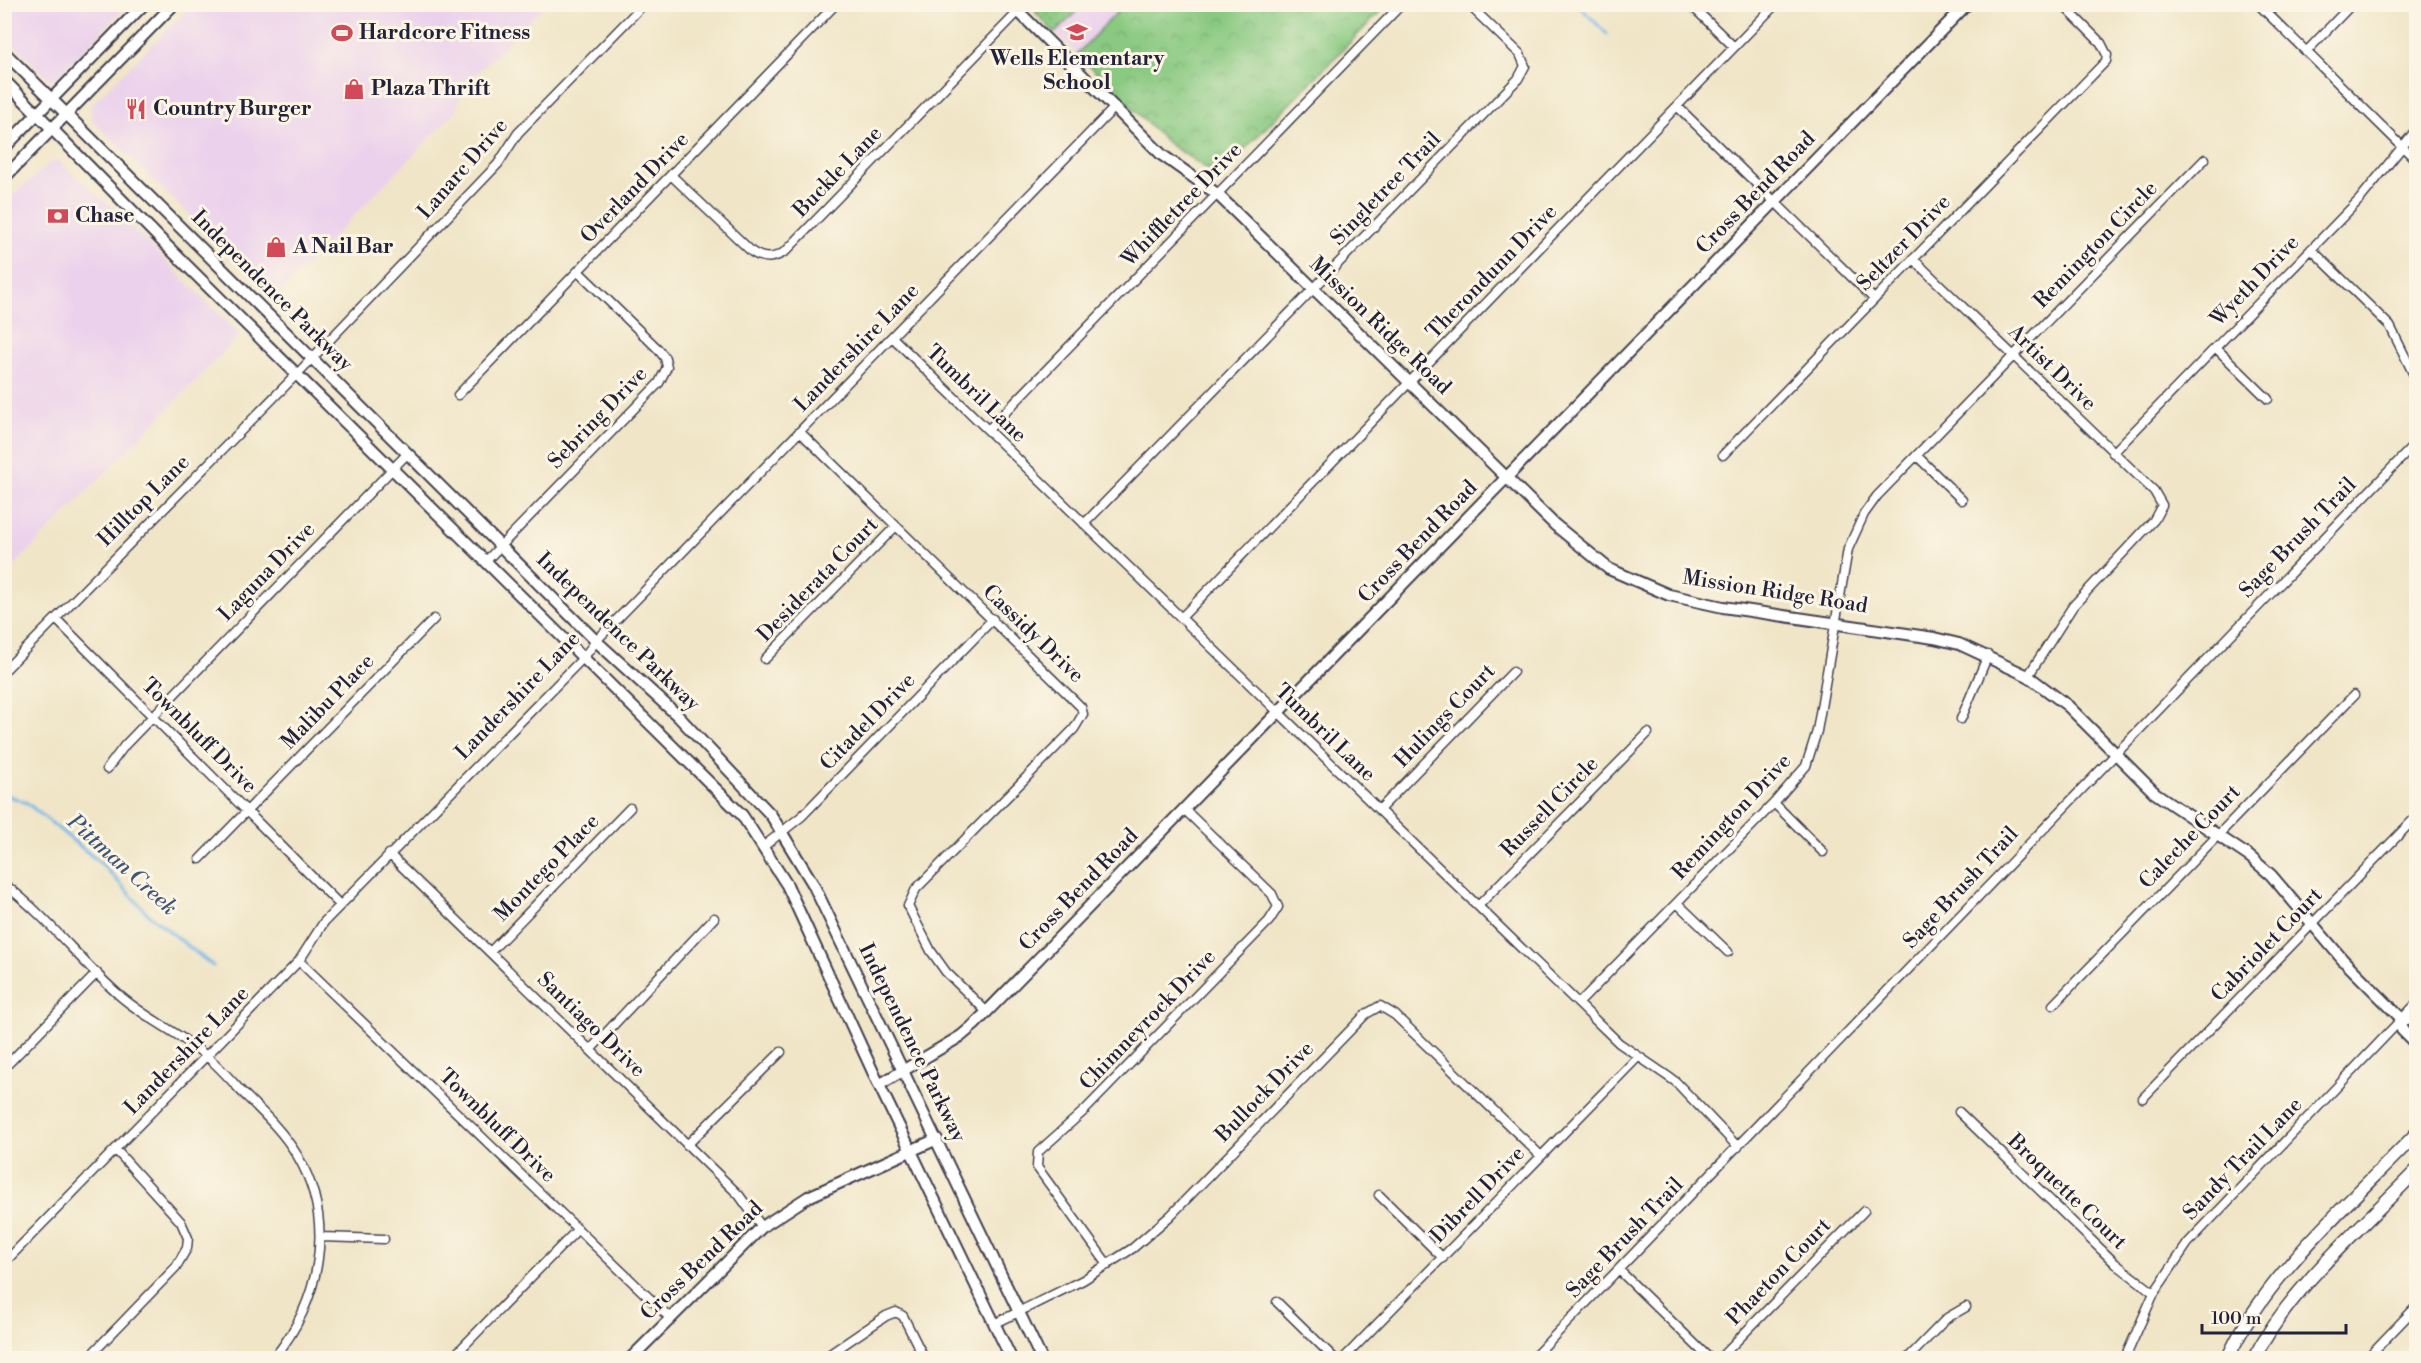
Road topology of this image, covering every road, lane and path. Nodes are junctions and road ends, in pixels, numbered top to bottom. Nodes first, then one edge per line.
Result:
1 (144, 4) edge
2 (174, 4) edge
3 (644, 4) edge
4 (836, 4) edge
5 (1402, 4) edge
6 (1468, 4) edge
7 (1690, 4) edge
8 (1776, 4) edge
9 (1966, 4) edge
10 (2062, 4) edge
11 (2258, 4) edge
12 (2352, 4) edge
13 (1015, 8) edge
14 (1734, 47) junction
15 (4, 52) edge
16 (2306, 52) junction
17 (4, 80) edge
18 (52, 99) junction
19 (1678, 107) junction
20 (1114, 108) junction
21 (38, 113) junction
22 (67, 114) junction
23 (53, 129) junction
24 (2416, 130) edge
25 (2402, 145) junction
26 (4, 148) edge
27 (2205, 159) dead end
28 (2416, 160) edge
29 (672, 176) junction
30 (4, 178) edge
31 (1217, 194) junction
32 (1775, 202) junction
33 (184, 231) junction
34 (168, 247) junction
35 (2311, 249) junction
36 (1913, 260) junction
37 (579, 272) junction
38 (1314, 289) junction
39 (1874, 299) junction
40 (892, 338) junction
41 (2216, 348) junction
42 (2013, 356) junction
43 (311, 358) junction
44 (298, 373) junction
45 (2416, 379) edge
46 (1410, 382) junction
47 (458, 395) dead end
48 (2268, 399) dead end
49 (988, 430) junction
50 (800, 432) junction
51 (2416, 443) edge
52 (2113, 453) junction
53 (407, 454) junction
54 (1723, 455) dead end
55 (1917, 456) junction
56 (393, 468) junction
57 (1508, 478) junction
58 (1962, 500) dead end
59 (1084, 524) junction
60 (896, 526) junction
61 (500, 546) junction
62 (486, 561) junction
63 (1181, 618) junction
64 (56, 619) junction
65 (434, 619) dead end
66 (993, 619) junction
67 (1836, 621) junction
68 (596, 641) junction
69 (1988, 656) junction
70 (584, 657) junction
71 (765, 659) dead end
72 (4, 671) edge
73 (1513, 672) dead end
74 (2028, 676) junction
75 (2354, 695) dead end
76 (1278, 713) junction
77 (154, 716) junction
78 (1961, 719) dead end
79 (1647, 733) dead end
80 (2114, 753) junction
81 (107, 769) dead end
82 (1774, 803) junction
83 (630, 808) dead end
84 (1185, 810) junction
85 (1378, 810) junction
86 (249, 811) junction
87 (2416, 817) edge
88 (783, 833) junction
89 (2218, 835) junction
90 (764, 846) junction
91 (1823, 852) dead end
92 (389, 854) junction
93 (200, 858) dead end
94 (4, 884) edge
95 (1677, 903) junction
96 (340, 906) junction
97 (1478, 906) junction
98 (714, 918) dead end
99 (2313, 923) junction
100 (490, 952) junction
101 (1728, 952) dead end
102 (299, 961) junction
103 (96, 973) junction
104 (1579, 1003) junction
105 (2416, 1004) edge
106 (2053, 1005) dead end
107 (987, 1012) junction
108 (2402, 1019) junction
109 (2416, 1023) edge
110 (2416, 1044) edge
111 (591, 1049) junction
112 (781, 1052) dead end
113 (206, 1056) junction
114 (1638, 1057) junction
115 (4, 1068) edge
116 (904, 1071) junction
117 (879, 1085) junction
118 (2143, 1098) dead end
119 (1959, 1112) dead end
120 (2416, 1134) edge
121 (937, 1138) junction
122 (687, 1145) junction
123 (1738, 1147) junction
124 (116, 1150) junction
125 (911, 1151) junction
126 (1540, 1156) junction
127 (2416, 1170) edge
128 (1379, 1195) dead end
129 (1864, 1211) dead end
130 (762, 1227) junction
131 (578, 1229) junction
132 (321, 1237) junction
133 (384, 1239) dead end
134 (1443, 1257) junction
135 (4, 1263) edge
136 (1108, 1266) junction
137 (1619, 1270) junction
138 (2154, 1293) junction
139 (1276, 1302) dead end
140 (1966, 1307) dead end
141 (2416, 1307) edge
142 (1019, 1312) junction
143 (670, 1318) junction
144 (994, 1324) junction
145 (88, 1359) edge
146 (274, 1359) edge
147 (452, 1359) edge
148 (631, 1359) edge
149 (824, 1359) edge
150 (924, 1359) edge
151 (1011, 1359) edge
152 (1041, 1359) edge
153 (1334, 1359) edge
154 (1344, 1359) edge
155 (1533, 1359) edge
156 (1709, 1359) edge
157 (1720, 1359) edge
158 (1908, 1359) edge
159 (2125, 1359) edge
160 (2228, 1359) edge
161 (2254, 1359) edge
162 (2367, 1359) edge

1 - 18 main road
2 - 22 main road
3 - 43 street, Lanarc Drive
4 - 29 street, Overland Drive
5 - 31 street, Whiffletree Drive
6 - 38 street, Singletree Trail
7 - 14 street
8 - 14 street, Therondunn Drive
9 - 32 main road, Cross Bend Road
10 - 36 street, Seltzer Drive
11 - 16 street
12 - 16 street
13 - 20 main road, Mission Ridge Road
13 - 29 street, Buckle Lane
14 - 19 street, Therondunn Drive
15 - 18 main road, Independence Parkway
16 - 25 street
17 - 21 main road, Independence Parkway
18 - 21 main road
18 - 22 main road, Independence Parkway
19 - 32 street
19 - 46 street, Therondunn Drive
20 - 31 main road, Mission Ridge Road
20 - 40 street, Landershire Lane
21 - 23 main road, Independence Parkway
21 - 26 main road
22 - 23 main road
22 - 33 main road, Independence Parkway
23 - 30 main road
23 - 34 main road, Independence Parkway
24 - 25 street, Wyeth Drive
25 - 28 street
25 - 35 street, Wyeth Drive
27 - 42 street, Remington Circle
29 - 37 street, Overland Drive
31 - 38 main road, Mission Ridge Road
31 - 49 street, Whiffletree Drive
32 - 39 street
32 - 57 main road, Cross Bend Road
33 - 34 main road
33 - 43 main road, Independence Parkway
34 - 44 main road, Independence Parkway
35 - 41 street, Wyeth Drive
35 - 45 street
36 - 39 street, Seltzer Drive
36 - 42 street, Artist Drive
37 - 47 street, Overland Drive
37 - 61 street, Sebring Drive
38 - 46 main road, Mission Ridge Road
38 - 59 street, Singletree Trail
39 - 54 street, Seltzer Drive
40 - 49 street, Tumbril Lane
40 - 50 street, Landershire Lane
41 - 48 street
41 - 52 street, Wyeth Drive
42 - 52 street, Artist Drive
42 - 55 street, Remington Drive
43 - 44 street, Hilltop Lane
43 - 53 main road, Independence Parkway
44 - 56 main road, Independence Parkway
44 - 64 street, Hilltop Lane
46 - 57 main road, Mission Ridge Road
46 - 63 street, Therondunn Drive
49 - 59 street, Tumbril Lane
50 - 60 street, Cassidy Drive
50 - 68 street, Landershire Lane
51 - 80 street, Sage Brush Trail
52 - 74 street, Artist Drive
53 - 56 street, Laguna Drive
53 - 61 main road, Independence Parkway
55 - 58 street
55 - 67 street, Remington Drive
56 - 62 main road, Independence Parkway
56 - 77 street, Laguna Drive
57 - 67 main road, Mission Ridge Road
57 - 76 main road, Cross Bend Road
59 - 63 street, Tumbril Lane
60 - 66 street, Cassidy Drive
60 - 71 street, Desiderata Court
61 - 62 street, Sebring Drive
61 - 68 main road, Independence Parkway
62 - 70 main road, Independence Parkway
63 - 76 street, Tumbril Lane
64 - 72 street, Hilltop Lane
64 - 77 street, Townbluff Drive
65 - 86 street, Malibu Place
66 - 88 street, Citadel Drive
66 - 107 street, Cassidy Drive
67 - 69 main road, Mission Ridge Road
67 - 82 street, Remington Drive
68 - 70 street, Landershire Lane
68 - 88 main road, Independence Parkway
69 - 74 main road, Mission Ridge Road
69 - 78 street
70 - 90 main road, Independence Parkway
70 - 92 street, Landershire Lane
73 - 85 street, Hulings Court
74 - 80 main road, Mission Ridge Road
75 - 89 street, Caleche Court
76 - 84 main road, Cross Bend Road
76 - 85 street, Tumbril Lane
77 - 81 street, Laguna Drive
77 - 86 street, Townbluff Drive
79 - 97 street, Russell Circle
80 - 89 main road, Mission Ridge Road
80 - 123 street, Sage Brush Trail
82 - 91 street
82 - 95 street, Remington Drive
83 - 100 street, Montego Place
84 - 107 main road, Cross Bend Road
84 - 136 street, Chimneyrock Drive
85 - 97 street, Tumbril Lane
86 - 93 street, Malibu Place
86 - 96 street, Townbluff Drive
87 - 99 street, Cabriolet Court
88 - 90 street, Citadel Drive
88 - 116 main road, Independence Parkway
89 - 99 main road, Mission Ridge Road
89 - 106 street, Caleche Court
90 - 117 main road, Independence Parkway
92 - 96 street, Landershire Lane
92 - 100 street, Santiago Drive
94 - 103 street
95 - 101 street
95 - 104 street, Remington Drive
96 - 102 street, Landershire Lane
97 - 104 street, Tumbril Lane
98 - 111 street
99 - 108 main road, Mission Ridge Road
99 - 118 street, Cabriolet Court
100 - 111 street, Santiago Drive
102 - 113 street, Landershire Lane
102 - 131 street, Townbluff Drive
103 - 113 street
103 - 115 street
104 - 114 street, Tumbril Lane
105 - 108 street, Sandy Trail Lane
107 - 116 main road, Cross Bend Road
108 - 109 main road, Mission Ridge Road
108 - 110 main road, Mission Ridge Road
108 - 138 street, Sandy Trail Lane
111 - 122 street, Santiago Drive
112 - 122 street
113 - 124 street, Landershire Lane
113 - 132 street
114 - 123 street, Tumbril Lane
114 - 126 street, Dibrell Drive
116 - 117 main road, Cross Bend Road
116 - 121 main road, Independence Parkway
117 - 125 main road, Independence Parkway
119 - 138 street, Broquette Court
120 - 160 main road
121 - 125 main road, Cross Bend Road
121 - 142 main road, Independence Parkway
122 - 130 street, Santiago Drive
123 - 137 street, Sage Brush Trail
124 - 135 street, Landershire Lane
124 - 145 street
125 - 130 main road, Cross Bend Road
125 - 144 main road, Independence Parkway
126 - 134 street, Dibrell Drive
126 - 136 street, Bullock Drive
127 - 161 main road
128 - 134 street
129 - 157 street, Phaeton Court
130 - 143 main road, Cross Bend Road
131 - 143 street, Townbluff Drive
131 - 147 street
132 - 133 street
132 - 146 street
134 - 154 street, Dibrell Drive
136 - 142 street, Bullock Drive
137 - 155 street, Sage Brush Trail
137 - 156 street
138 - 159 street, Sandy Trail Lane
139 - 153 street
140 - 158 street
141 - 162 street
142 - 144 street, Bullock Drive
142 - 152 main road, Independence Parkway
143 - 148 main road, Cross Bend Road
144 - 151 main road, Independence Parkway
149 - 150 street

